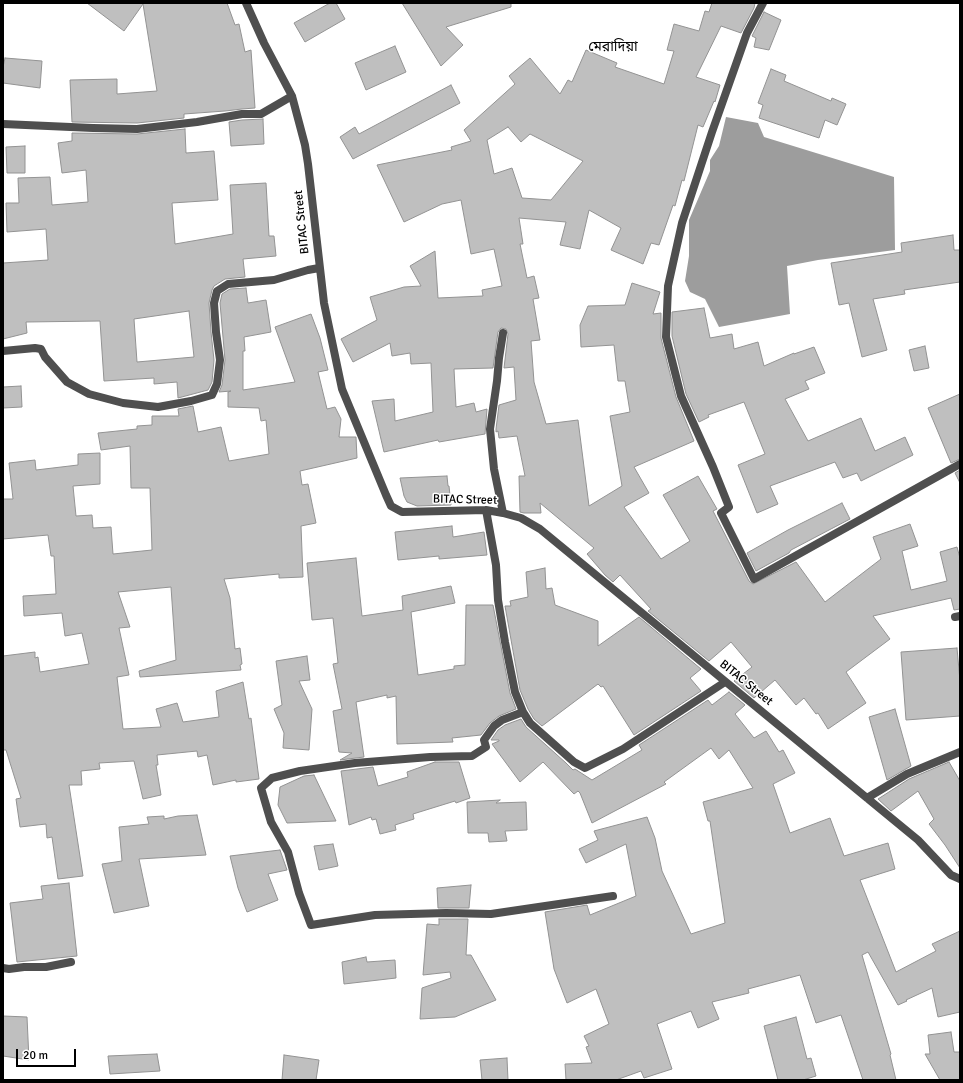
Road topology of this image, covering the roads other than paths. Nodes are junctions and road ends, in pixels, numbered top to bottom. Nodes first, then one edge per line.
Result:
1 (246, 3) edge
2 (763, 3) edge
3 (292, 96) junction
4 (3, 124) edge
5 (319, 268) junction
6 (503, 333) dead end
7 (3, 351) edge
8 (960, 464) edge
9 (486, 510) junction
10 (503, 513) junction
11 (725, 682) junction
12 (523, 712) junction
13 (960, 752) edge
14 (867, 798) junction
15 (960, 879) edge
16 (613, 896) dead end
17 (71, 962) dead end
18 (3, 968) edge

1 - 3 street, BITAC Street
2 - 8 street
3 - 4 street
3 - 5 street, BITAC Street
5 - 7 street
5 - 9 street, BITAC Street
6 - 10 street
9 - 10 street, BITAC Street
9 - 12 street
10 - 11 street, BITAC Street
11 - 12 street
11 - 14 street, BITAC Street
12 - 16 street
13 - 14 street
14 - 15 street, BITAC Street
17 - 18 street

